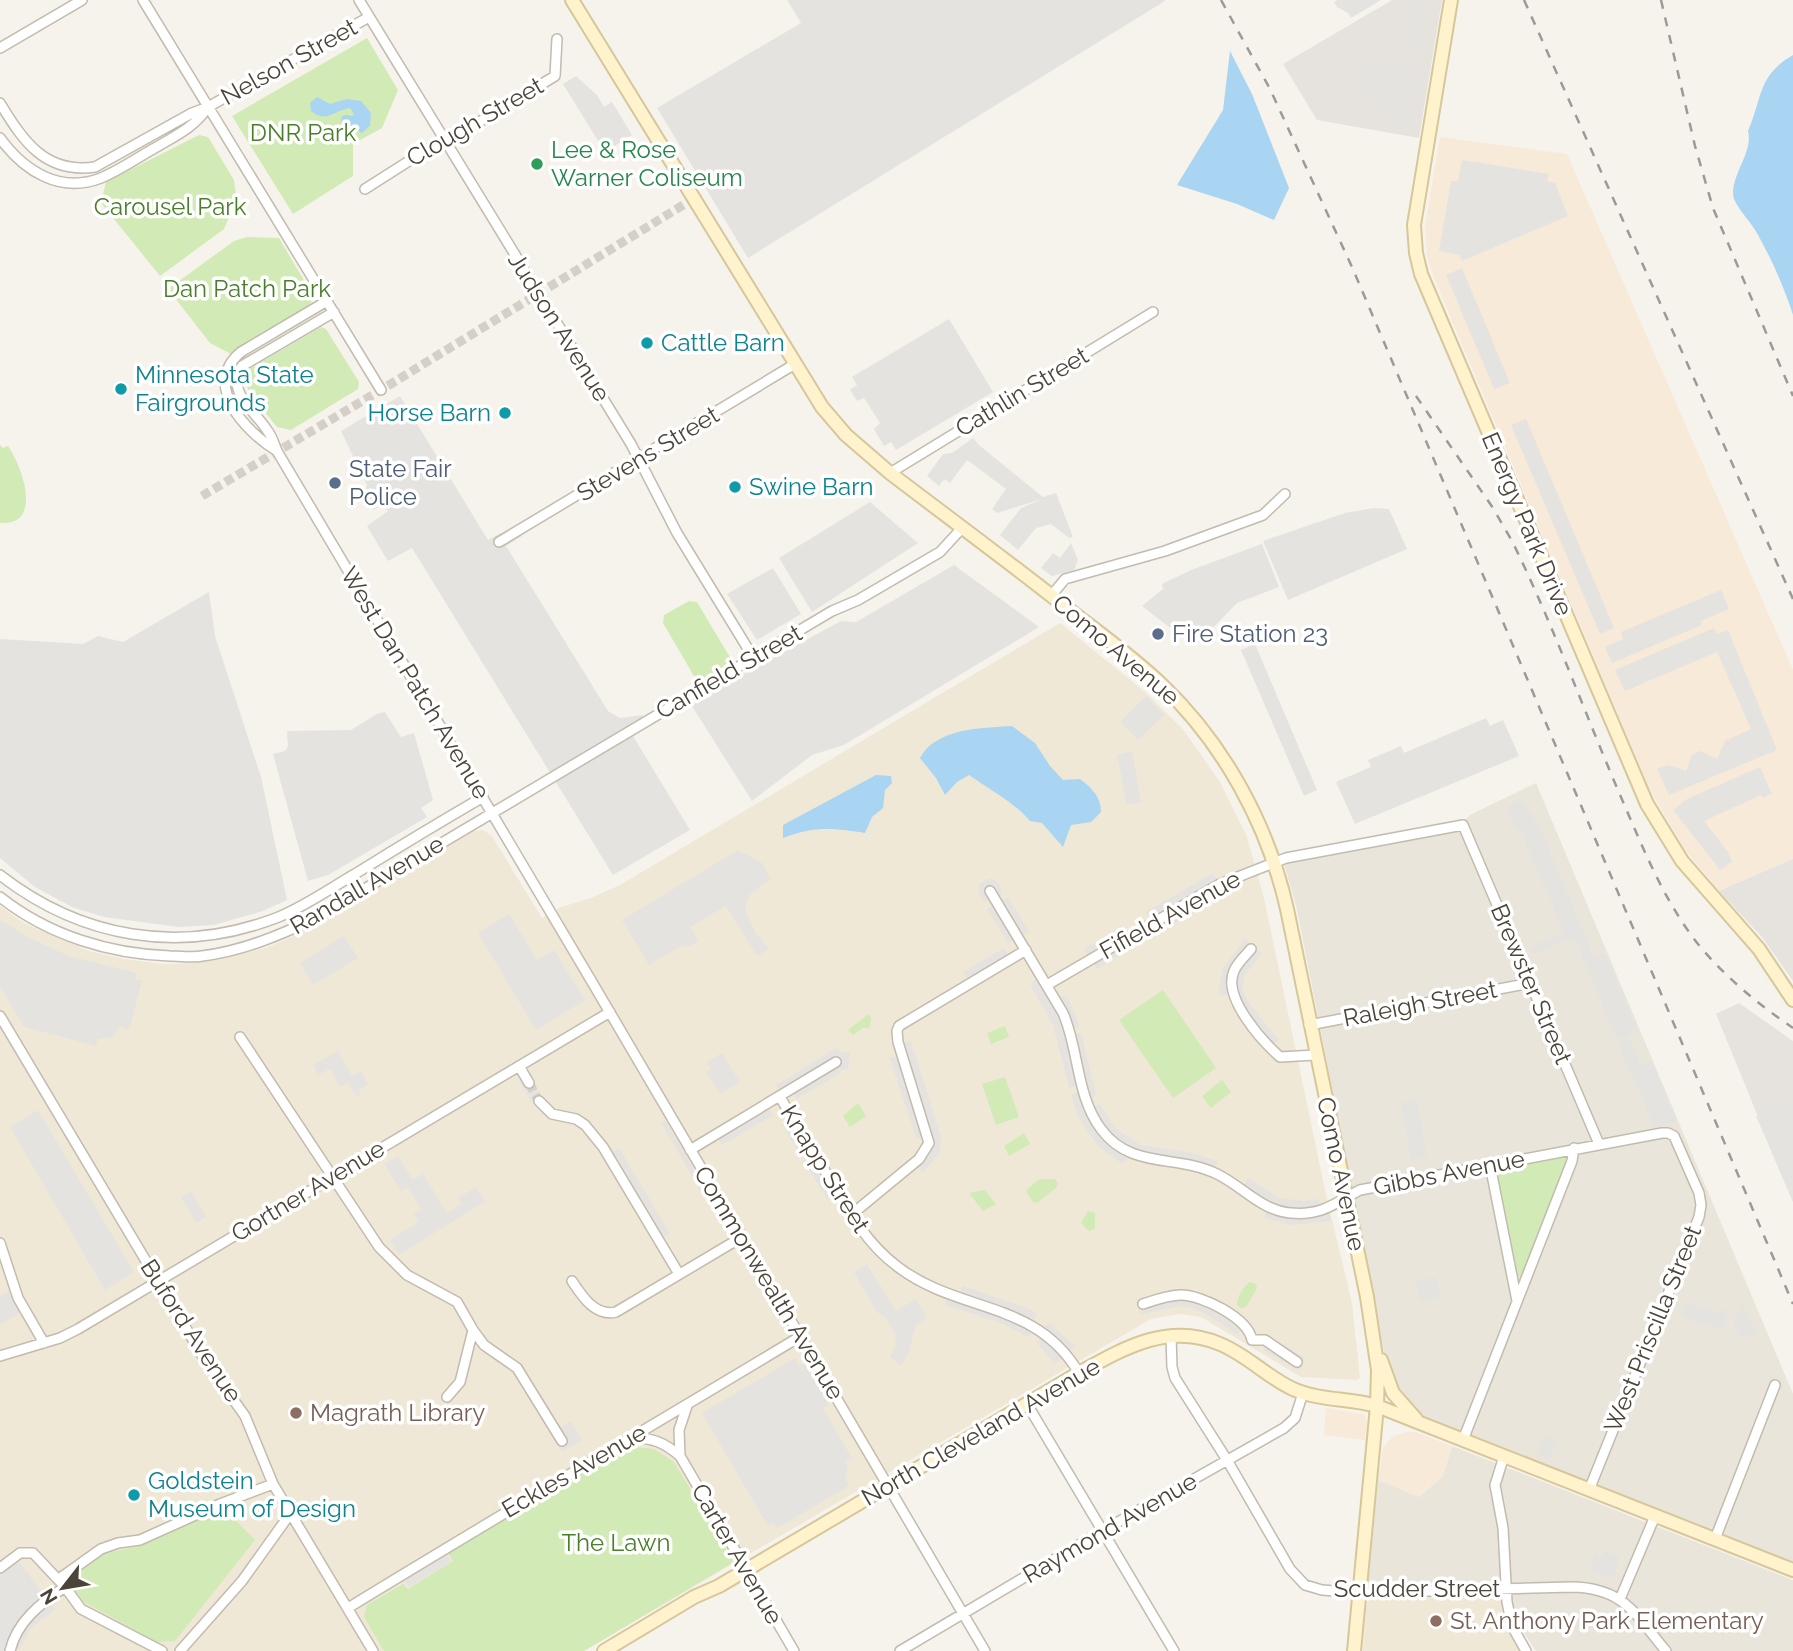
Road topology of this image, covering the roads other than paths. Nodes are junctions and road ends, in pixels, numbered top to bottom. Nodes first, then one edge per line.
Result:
1 (82, 0) edge
2 (143, 0) edge
3 (359, 0) edge
4 (572, 0) edge
5 (1451, 0) edge
6 (369, 18) junction
7 (557, 39) dead end
8 (0, 48) edge
9 (0, 103) edge
10 (208, 107) junction
11 (0, 138) edge
12 (444, 141) junction
13 (365, 189) dead end
14 (327, 301) junction
15 (334, 312) junction
16 (1153, 312) dead end
17 (795, 364) junction
18 (382, 390) dead end
19 (277, 451) junction
20 (639, 459) junction
21 (890, 473) junction
22 (1285, 494) dead end
23 (962, 528) junction
24 (499, 542) dead end
25 (1051, 596) junction
26 (753, 657) junction
27 (483, 797) junction
28 (492, 812) junction
29 (1463, 825) joint
30 (1274, 863) junction
31 (0, 874) edge
32 (990, 891) dead end
33 (0, 897) edge
34 (552, 916) joint
35 (219, 934) junction
36 (1251, 949) dead end
37 (1026, 950) junction
38 (222, 953) junction
39 (1531, 983) junction
40 (1047, 985) junction
41 (1793, 1000) edge
42 (610, 1012) junction
43 (0, 1016) edge
44 (1309, 1025) junction
45 (240, 1037) dead end
46 (1315, 1055) junction
47 (836, 1062) dead end
48 (519, 1066) junction
49 (529, 1083) tunnel mouth
50 (780, 1097) junction
51 (540, 1101) tunnel mouth
52 (1668, 1133) joint
53 (1599, 1143) junction
54 (1574, 1148) junction
55 (690, 1150) junction
56 (1490, 1166) junction
57 (333, 1175) junction
58 (1346, 1199) junction
59 (851, 1215) junction
60 (742, 1237) junction
61 (0, 1243) edge
62 (679, 1274) junction
63 (158, 1281) junction
64 (572, 1281) dead end
65 (1517, 1303) junction
66 (1143, 1304) dead end
67 (473, 1330) junction
68 (801, 1336) junction
69 (1171, 1336) junction
70 (1252, 1340) junction
71 (44, 1343) junction
72 (1375, 1345) junction
73 (0, 1356) edge
74 (1247, 1360) junction
75 (1297, 1362) dead end
76 (1079, 1373) junction
77 (1775, 1385) dead end
78 (1303, 1393) junction
79 (447, 1397) dead end
80 (1027, 1404) junction
81 (688, 1405) junction
82 (1377, 1406) junction
83 (1421, 1424) junction
84 (629, 1438) junction
85 (1463, 1440) junction
86 (562, 1441) dead end
87 (680, 1456) junction
88 (1504, 1456) junction
89 (1227, 1460) junction
90 (273, 1484) junction
91 (889, 1486) junction
92 (1589, 1490) junction
93 (290, 1514) junction
94 (1655, 1516) junction
95 (1104, 1530) junction
96 (1715, 1539) junction
97 (0, 1568) edge
98 (746, 1570) junction
99 (1793, 1570) edge
100 (62, 1583) junction
101 (1506, 1589) junction
102 (1360, 1592) junction
103 (1620, 1599) junction
104 (348, 1608) junction
105 (964, 1614) junction
106 (10, 1651) edge
107 (162, 1651) edge
108 (180, 1651) edge
109 (373, 1651) edge
110 (604, 1651) edge
111 (794, 1651) edge
112 (900, 1651) edge
113 (985, 1651) edge
114 (1174, 1651) edge
115 (1354, 1651) edge
116 (1526, 1651) edge
117 (1666, 1651) edge

1 - 8 street
2 - 10 street
3 - 6 street, Judson Avenue
4 - 17 main road, Como Avenue
5 - 41 main road, Energy Park Drive
6 - 10 street, Nelson Street
6 - 12 street, Judson Avenue
7 - 12 street, Clough Street
9 - 10 street, Nelson Street
10 - 11 street, Nelson Street
10 - 14 street
12 - 13 street, Clough Street
12 - 20 street, Judson Avenue
14 - 15 street
14 - 19 street, West Dan Patch Avenue
15 - 18 street
15 - 19 street, West Dan Patch Avenue
16 - 21 street, Cathlin Street
17 - 20 street, Stevens Street
17 - 21 main road, Como Avenue
19 - 27 street, West Dan Patch Avenue
20 - 24 street, Stevens Street
20 - 26 street, Judson Avenue
21 - 23 main road, Como Avenue
22 - 25 street
23 - 25 main road, Como Avenue
23 - 26 street, Canfield Street
25 - 30 main road, Como Avenue
26 - 28 street, Canfield Street
27 - 28 street, West Dan Patch Avenue
27 - 35 street, Randall Avenue
28 - 34 street, West Dan Patch Avenue
28 - 38 street, Randall Avenue
29 - 30 street, Fifield Avenue
29 - 39 street, Brewster Street
30 - 40 street, Fifield Avenue
30 - 44 main road, Como Avenue
31 - 35 street, Randall Avenue
32 - 37 street, Gibbs Avenue
33 - 38 street, Randall Avenue
34 - 42 street, Commonwealth Avenue
35 - 38 street
36 - 46 street
37 - 40 street, Gibbs Avenue
37 - 59 street
39 - 44 street, Raleigh Street
39 - 53 street, Brewster Street
40 - 58 street, Gibbs Avenue
42 - 48 street, Gortner Avenue
42 - 55 street, Commonwealth Avenue
43 - 63 street, Buford Avenue
44 - 46 main road, Como Avenue
45 - 57 street
46 - 58 main road, Como Avenue
47 - 50 street
48 - 49 street
48 - 57 street, Gortner Avenue
50 - 55 street
50 - 59 street, Knapp Street
51 - 62 street
52 - 53 street, Gibbs Avenue
52 - 92 street, West Priscilla Street
53 - 54 street, Gibbs Avenue
54 - 56 street, Gibbs Avenue
54 - 65 street
55 - 60 street, Commonwealth Avenue
56 - 58 street, Gibbs Avenue
56 - 65 street
57 - 63 street, Gortner Avenue
57 - 67 street
58 - 72 main road, Como Avenue
59 - 76 street, Knapp Street
60 - 62 street
60 - 68 street, Commonwealth Avenue
61 - 71 street
62 - 64 street
63 - 71 street, Gortner Avenue
63 - 90 street, Buford Avenue
65 - 85 street
66 - 70 street
67 - 79 street
67 - 86 street
68 - 81 street, Eckles Avenue
68 - 91 street, Commonwealth Avenue
69 - 74 main road, North Cleveland Avenue
69 - 76 main road, North Cleveland Avenue
69 - 89 street, Scudder Street
70 - 74 street
70 - 75 street
71 - 73 street, Gortner Avenue
72 - 82 main road, Como Avenue
72 - 83 main road
74 - 78 main road, North Cleveland Avenue
76 - 80 main road, North Cleveland Avenue
77 - 96 street
78 - 82 main road, North Cleveland Avenue
78 - 89 street, Raymond Avenue
80 - 91 main road, North Cleveland Avenue
80 - 95 street
81 - 84 street, Eckles Avenue
81 - 87 street, Carter Avenue
82 - 83 main road
82 - 102 main road, Como Avenue
83 - 85 main road
84 - 87 street, Carter Avenue
84 - 104 street, Eckles Avenue
85 - 88 main road
87 - 98 street, Carter Avenue
88 - 92 main road
88 - 101 street
89 - 95 street, Raymond Avenue
89 - 102 street, Scudder Street
90 - 93 street, Buford Avenue
90 - 100 street
91 - 98 main road, North Cleveland Avenue
91 - 105 street, Commonwealth Avenue
92 - 94 main road
93 - 104 street, Buford Avenue
93 - 108 street
94 - 96 main road
94 - 103 street
95 - 105 street, Raymond Avenue
95 - 114 street
96 - 99 main road
97 - 100 street
98 - 110 main road, North Cleveland Avenue
98 - 111 street, Carter Avenue
100 - 106 street
100 - 107 street
101 - 102 street, Scudder Street
101 - 103 street, Scudder Street
101 - 116 street
102 - 115 main road, Como Avenue
103 - 117 street, Scudder Street
104 - 109 street, Buford Avenue
105 - 112 street, Raymond Avenue
105 - 113 street, Commonwealth Avenue

